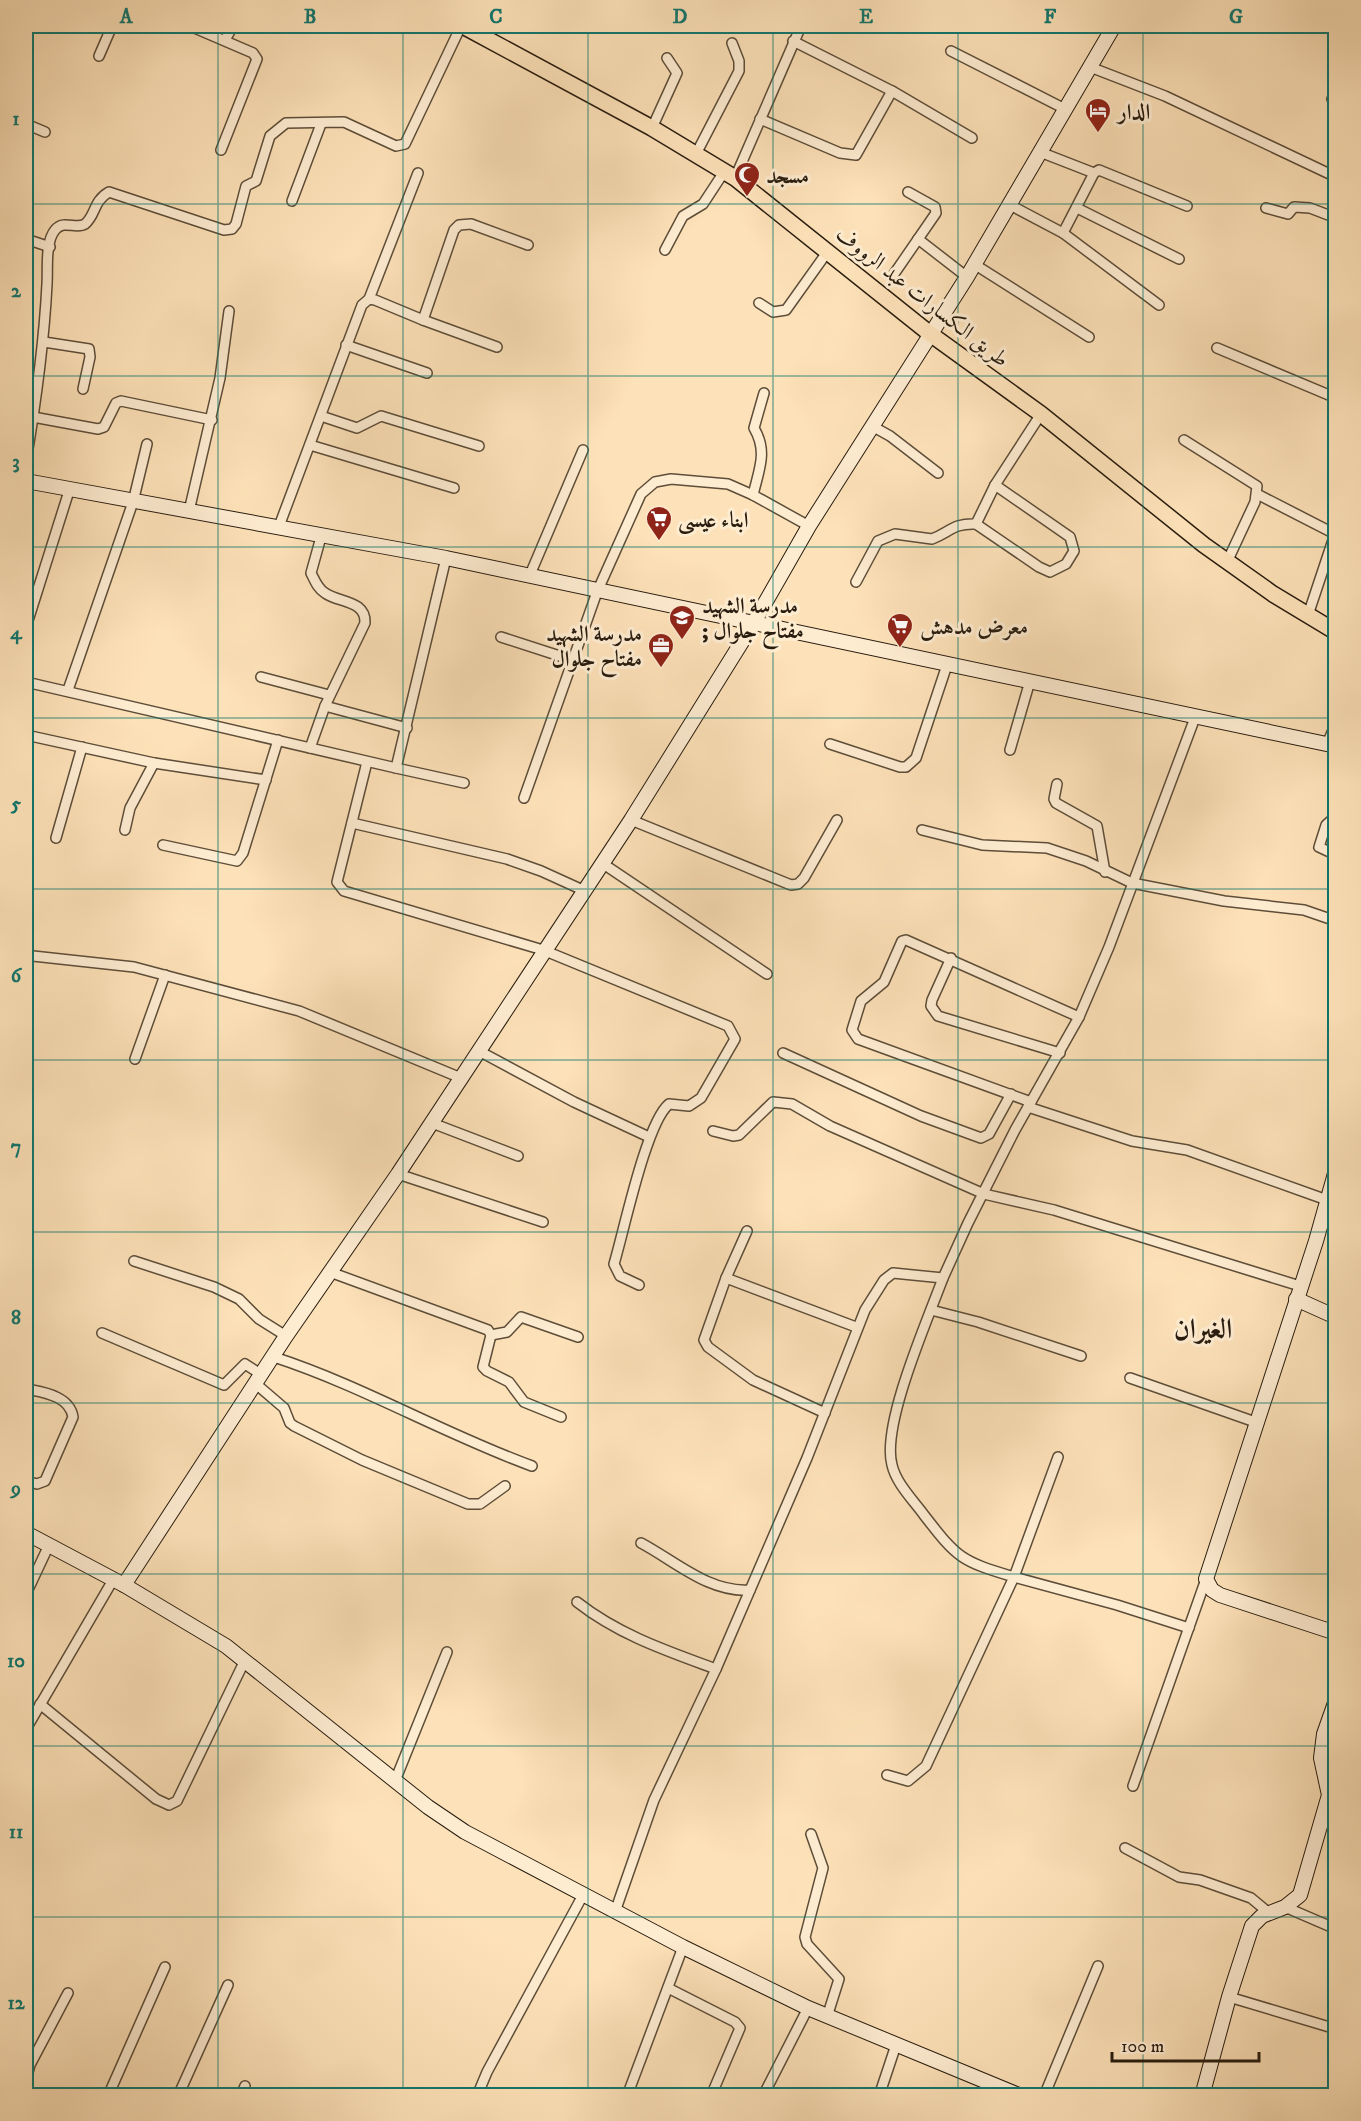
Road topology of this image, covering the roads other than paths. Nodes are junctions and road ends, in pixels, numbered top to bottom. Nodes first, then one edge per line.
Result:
1 (112, 26) edge
2 (190, 26) edge
3 (233, 26) edge
4 (462, 26) edge
5 (801, 26) edge
6 (1114, 26) edge
7 (225, 40) junction
8 (793, 40) junction
9 (732, 43) dead end
10 (951, 51) dead end
11 (99, 56) dead end
12 (667, 58) dead end
13 (1090, 67) junction
14 (892, 91) junction
15 (1065, 109) junction
16 (759, 119) junction
17 (26, 124) edge
18 (321, 124) junction
19 (652, 128) junction
20 (45, 132) dead end
21 (972, 138) dead end
22 (221, 150) dead end
23 (1040, 152) junction
24 (696, 154) junction
25 (418, 173) dead end
26 (1094, 173) junction
27 (729, 175) junction
28 (1335, 177) edge
29 (908, 192) dead end
30 (292, 201) dead end
31 (1010, 206) junction
32 (1187, 206) dead end
33 (1077, 208) junction
34 (1266, 208) dead end
35 (1335, 218) edge
36 (1063, 233) junction
37 (26, 239) edge
38 (918, 239) junction
39 (528, 245) dead end
40 (50, 247) junction
41 (665, 250) dead end
42 (828, 251) junction
43 (1179, 259) dead end
44 (971, 271) junction
45 (894, 274) dead end
46 (369, 299) junction
47 (759, 303) dead end
48 (1160, 305) dead end
49 (229, 311) dead end
50 (423, 320) junction
51 (929, 333) junction
52 (1089, 337) dead end
53 (44, 342) junction
54 (346, 345) junction
55 (497, 347) dead end
56 (1217, 348) dead end
57 (427, 373) dead end
58 (83, 389) dead end
59 (764, 393) dead end
60 (1335, 398) edge
61 (1041, 414) junction
62 (321, 416) junction
63 (33, 417) junction
64 (212, 420) junction
65 (872, 426) junction
66 (1184, 440) dead end
67 (147, 444) dead end
68 (310, 445) junction
69 (480, 446) dead end
70 (583, 450) dead end
71 (26, 461) edge
72 (938, 473) dead end
73 (26, 481) edge
74 (995, 485) junction
75 (454, 488) dead end
76 (69, 491) junction
77 (1257, 494) junction
78 (753, 495) junction
79 (133, 502) junction
80 (189, 511) junction
81 (976, 524) junction
82 (809, 526) junction
83 (278, 529) junction
84 (1335, 533) edge
85 (321, 537) junction
86 (446, 558) junction
87 (1227, 562) junction
88 (530, 577) junction
89 (856, 582) dead end
90 (597, 592) junction
91 (1308, 615) junction
92 (753, 624) junction
93 (26, 627) edge
94 (1335, 632) edge
95 (501, 637) dead end
96 (572, 660) junction
97 (947, 665) junction
98 (261, 677) dead end
99 (1030, 681) junction
100 (26, 682) edge
101 (68, 690) junction
102 (329, 695) junction
103 (325, 706) junction
104 (1196, 715) junction
105 (1335, 723) edge
106 (406, 728) junction
107 (26, 735) edge
108 (278, 740) junction
109 (830, 744) dead end
110 (1331, 745) edge
111 (82, 747) junction
112 (310, 748) junction
113 (1011, 750) dead end
114 (367, 762) junction
115 (154, 763) junction
116 (396, 768) junction
117 (266, 780) junction
118 (464, 783) dead end
119 (1057, 784) dead end
120 (524, 798) dead end
121 (1335, 816) edge
122 (631, 820) junction
123 (837, 820) dead end
124 (352, 823) junction
125 (125, 830) dead end
126 (922, 830) dead end
127 (56, 838) dead end
128 (163, 845) dead end
129 (1335, 855) edge
130 (602, 863) junction
131 (1105, 872) junction
132 (1132, 883) junction
133 (585, 891) junction
134 (1335, 921) edge
135 (543, 951) junction
136 (951, 958) junction
137 (26, 960) edge
138 (767, 974) dead end
139 (165, 975) junction
140 (1079, 1017) junction
141 (479, 1051) junction
142 (783, 1053) dead end
143 (1060, 1053) junction
144 (135, 1059) dead end
145 (460, 1078) junction
146 (1011, 1094) junction
147 (1029, 1104) junction
148 (432, 1123) junction
149 (713, 1131) dead end
150 (649, 1137) junction
151 (518, 1156) dead end
152 (1335, 1170) edge
153 (398, 1174) junction
154 (984, 1194) junction
155 (1327, 1200) junction
156 (543, 1222) dead end
157 (747, 1231) dead end
158 (134, 1261) dead end
159 (330, 1272) junction
160 (726, 1278) junction
161 (943, 1278) junction
162 (639, 1285) dead end
163 (1298, 1293) junction
164 (931, 1310) junction
165 (1335, 1317) edge
166 (856, 1328) junction
167 (102, 1333) dead end
168 (491, 1335) junction
169 (286, 1336) junction
170 (578, 1337) dead end
171 (1081, 1356) dead end
172 (274, 1357) junction
173 (1130, 1378) dead end
174 (259, 1380) junction
175 (26, 1395) edge
176 (825, 1413) junction
177 (561, 1417) dead end
178 (1258, 1423) junction
179 (1058, 1457) dead end
180 (532, 1466) dead end
181 (26, 1481) edge
182 (505, 1486) dead end
183 (26, 1533) edge
184 (641, 1543) dead end
185 (49, 1545) junction
186 (1014, 1577) junction
187 (1206, 1579) junction
188 (118, 1582) junction
189 (750, 1590) junction
190 (26, 1594) edge
191 (577, 1602) dead end
192 (1189, 1628) junction
193 (1335, 1633) edge
194 (447, 1652) dead end
195 (245, 1660) junction
196 (717, 1669) junction
197 (1335, 1700) edge
198 (40, 1704) junction
199 (26, 1729) edge
200 (887, 1775) dead end
201 (395, 1781) junction
202 (1133, 1786) dead end
203 (1330, 1816) edge
204 (811, 1834) dead end
205 (1125, 1848) dead end
206 (583, 1895) junction
207 (1285, 1907) junction
208 (616, 1909) junction
209 (1269, 1913) junction
210 (1335, 1929) edge
211 (683, 1947) junction
212 (1098, 1966) dead end
213 (165, 1967) dead end
214 (228, 1985) dead end
215 (668, 1988) junction
216 (68, 1992) dead end
217 (1229, 1997) junction
218 (808, 2008) junction
219 (827, 2017) junction
220 (1335, 2029) edge
221 (896, 2045) junction
222 (26, 2080) edge
223 (108, 2096) edge
224 (178, 2096) edge
225 (477, 2096) edge
226 (627, 2096) edge
227 (711, 2096) edge
228 (763, 2096) edge
229 (879, 2096) edge
230 (1021, 2096) edge
231 (1044, 2096) edge
232 (1202, 2096) edge

1 - 11 street
2 - 7 street
3 - 7 street
4 - 18 street
4 - 19 main road, طريق الكسارات عبد الرووف
5 - 8 street
6 - 13 street
7 - 22 street
8 - 14 street
8 - 16 street
9 - 24 street
10 - 15 street
12 - 19 street
13 - 15 street
13 - 28 street
14 - 16 street
14 - 21 street
15 - 23 street
16 - 27 street
17 - 20 street
18 - 30 street
18 - 40 street
19 - 24 main road, طريق الكسارات عبد الرووف
23 - 26 street
23 - 31 street
24 - 27 main road, طريق الكسارات عبد الرووف
25 - 46 street
26 - 32 street
26 - 33 street
27 - 41 street
27 - 42 main road, طريق الكسارات عبد الرووف
29 - 38 street
31 - 36 street
31 - 44 street
33 - 36 street
33 - 43 street
34 - 35 street
36 - 48 street
37 - 40 street
38 - 44 street
38 - 45 street
39 - 50 street
40 - 53 street
42 - 47 street
42 - 51 main road, طريق الكسارات عبد الرووف
44 - 51 street
44 - 52 street
46 - 50 street
46 - 54 street
49 - 64 street
50 - 55 street
51 - 61 main road, طريق الكسارات عبد الرووف
51 - 65 street
53 - 58 street
53 - 63 street
54 - 57 street
54 - 62 street
56 - 60 street
59 - 78 street
61 - 74 street
61 - 87 main road, طريق الكسارات عبد الرووف
62 - 68 street
62 - 69 street
63 - 64 street
63 - 71 street
64 - 80 street
65 - 72 street
65 - 82 street
66 - 77 street
67 - 79 street
68 - 75 street
68 - 83 street
70 - 88 street
73 - 76 street
74 - 81 street
74 - 81 street
76 - 79 street
76 - 93 street
77 - 84 street
77 - 87 street
78 - 82 street
78 - 90 street
79 - 80 street
79 - 101 street
80 - 83 street
81 - 89 street
82 - 92 street
83 - 85 street
84 - 91 street
85 - 86 street
85 - 102 street
86 - 88 street
86 - 106 street
87 - 91 main road, طريق الكسارات عبد الرووف
88 - 90 street
90 - 92 street
90 - 96 street
91 - 94 main road, طريق الكسارات عبد الرووف
92 - 97 street
92 - 122 street
95 - 96 street
96 - 120 street
97 - 99 street
97 - 109 street
98 - 102 street
99 - 104 street
99 - 113 street
100 - 101 street
101 - 108 street
102 - 103 street
103 - 106 street
103 - 112 street
104 - 110 street
104 - 132 street
105 - 110 street
106 - 116 street
107 - 111 street
108 - 112 street
108 - 117 street
111 - 115 street
111 - 127 street
112 - 114 street
114 - 116 street
114 - 124 street
115 - 117 street
115 - 125 street
116 - 118 street
117 - 128 street
119 - 131 street
121 - 129 street
122 - 123 street
122 - 130 street
124 - 133 street
124 - 135 street
126 - 131 street
130 - 133 street
130 - 138 street
131 - 132 street
132 - 134 street
132 - 140 street
133 - 135 street
135 - 141 street
135 - 150 street
136 - 140 street
136 - 143 street
136 - 146 street
137 - 139 street
139 - 144 street
139 - 145 street
140 - 143 street
141 - 145 street
141 - 150 street
142 - 146 street
143 - 147 street
145 - 148 street
146 - 147 street
147 - 154 street
147 - 155 street
148 - 151 street
148 - 153 street
149 - 154 street
150 - 162 street
152 - 155 street
153 - 156 street
153 - 159 street
154 - 161 street
154 - 163 street
155 - 163 street
157 - 160 street
158 - 169 street
159 - 168 street
159 - 169 street
160 - 166 street
160 - 176 street
161 - 164 street
161 - 166 street
163 - 165 street
163 - 178 street
164 - 171 street
164 - 186 street
166 - 176 street
167 - 174 street
168 - 170 street
168 - 177 street
169 - 172 street
172 - 174 street
172 - 180 street
173 - 178 street
174 - 182 street
174 - 188 street
175 - 181 street
176 - 189 street
178 - 187 street
179 - 186 street
183 - 185 street
184 - 189 street
185 - 188 street
185 - 190 street
186 - 192 street
186 - 200 street
187 - 192 street
187 - 193 street
188 - 195 street
188 - 198 street
189 - 196 street
191 - 196 street
192 - 202 street
194 - 201 street
195 - 198 street
195 - 201 street
196 - 208 street
197 - 203 street
198 - 199 street
201 - 206 street
203 - 207 street
204 - 219 street
205 - 209 street
206 - 208 street
206 - 225 street
207 - 209 street
207 - 210 street
208 - 211 street
209 - 217 street
211 - 215 street
211 - 218 street
212 - 231 street
213 - 223 street
214 - 224 street
215 - 226 street
215 - 227 street
216 - 222 street
217 - 220 street
217 - 232 street
218 - 219 street
218 - 228 street
219 - 221 street
221 - 229 street
221 - 230 street

